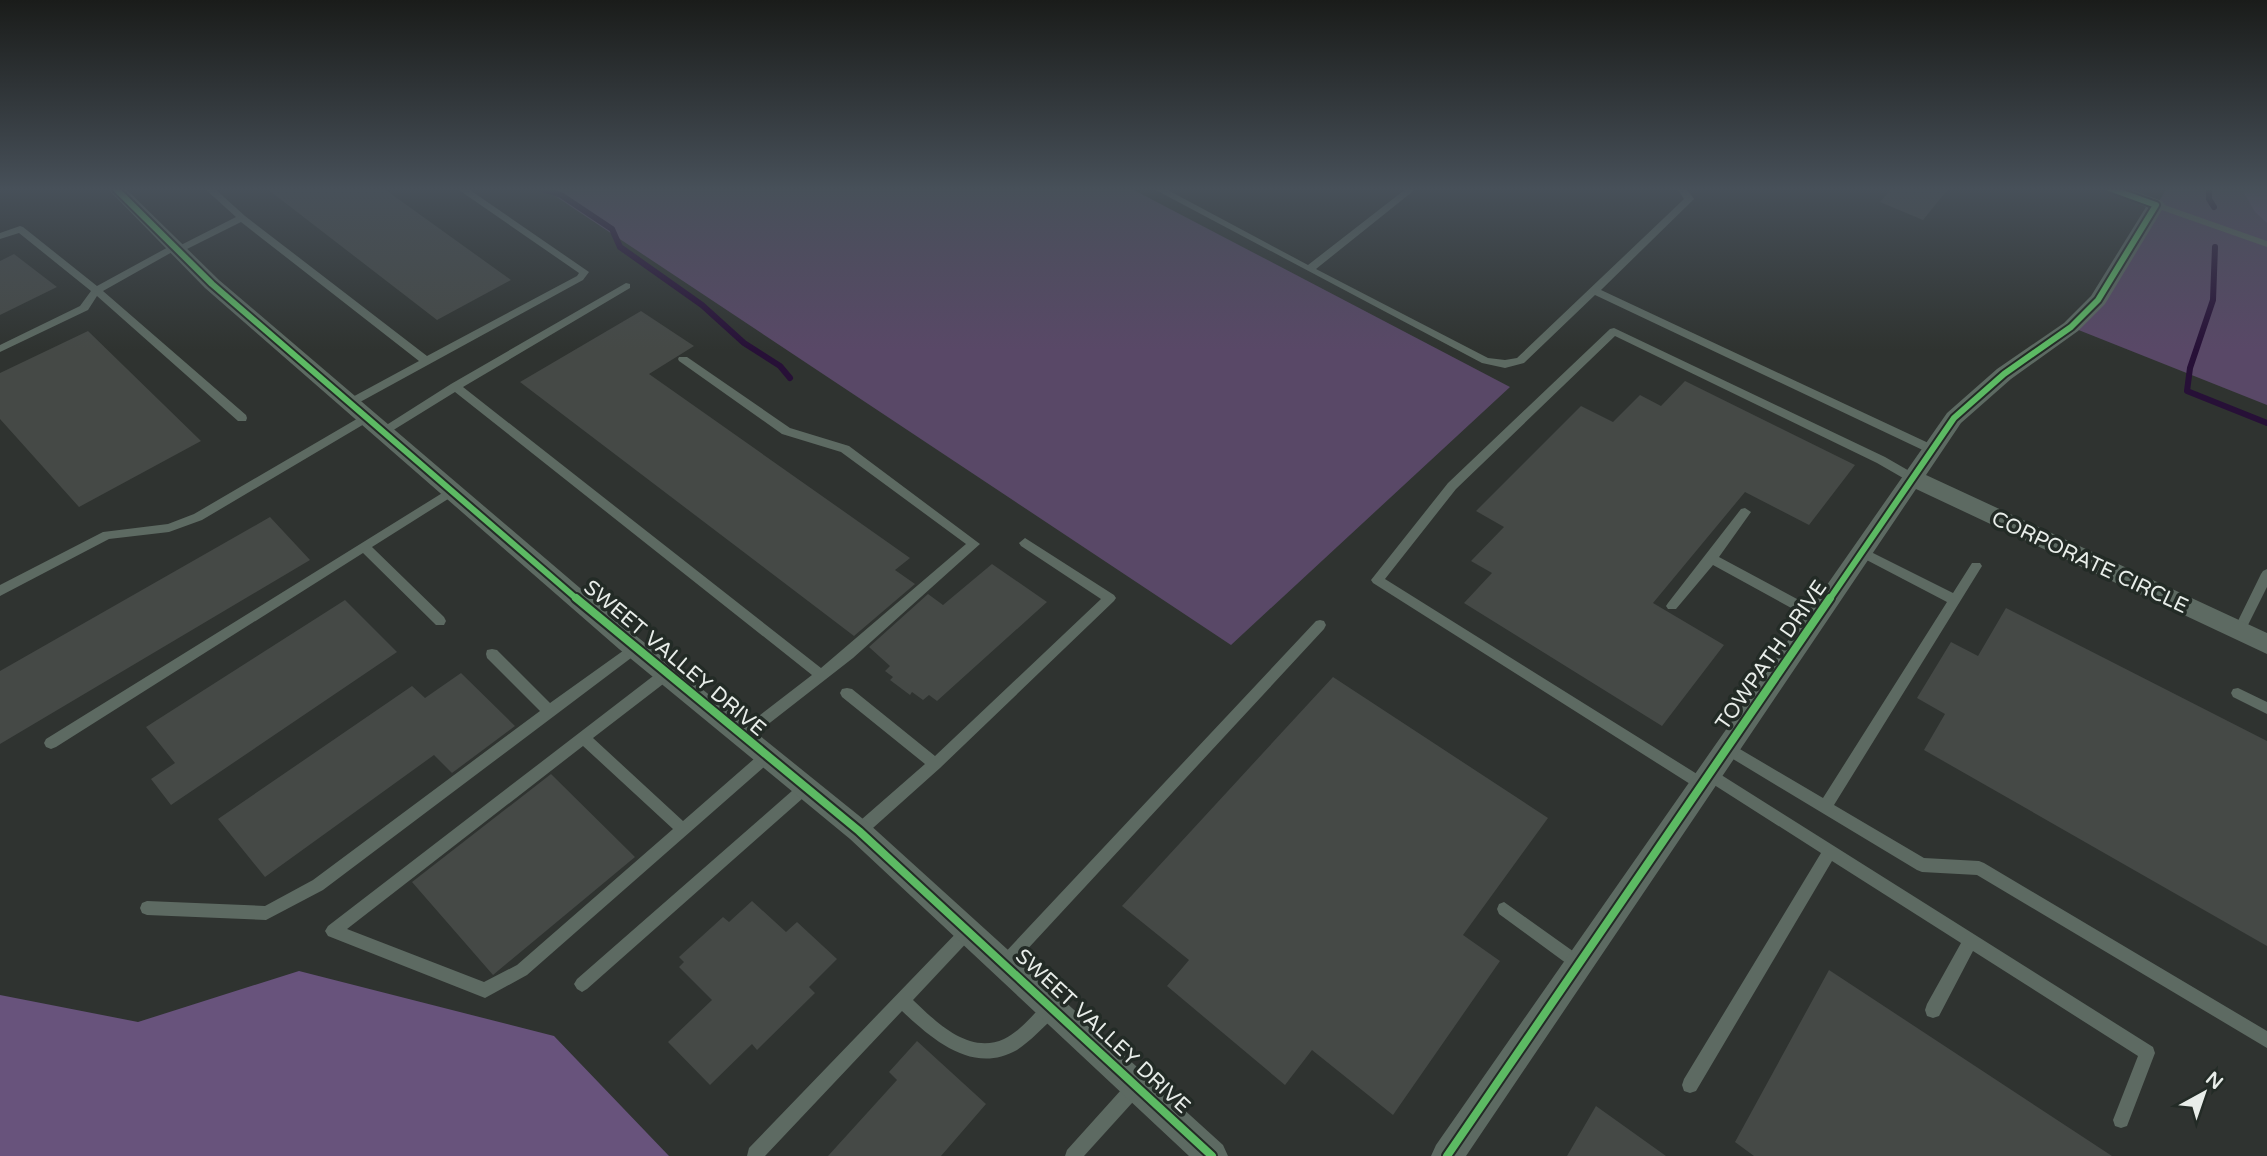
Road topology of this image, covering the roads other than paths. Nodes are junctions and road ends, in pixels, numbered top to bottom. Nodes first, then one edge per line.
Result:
1 (36, 242) edge
2 (169, 242) edge
3 (191, 242) edge
4 (273, 242) edge
5 (540, 242) edge
6 (1258, 242) edge
7 (1344, 242) edge
8 (1644, 242) edge
9 (2133, 242) edge
10 (176, 249) junction
11 (1309, 269) junction
12 (626, 285) dead end
13 (96, 290) junction
14 (1594, 290) junction
15 (0, 349) edge
16 (683, 359) dead end
17 (426, 361) junction
18 (455, 387) junction
19 (367, 417) junction
20 (242, 418) dead end
21 (1933, 450) junction
22 (1914, 479) junction
23 (452, 491) junction
24 (1745, 512) dead end
25 (1025, 543) dead end
26 (364, 547) junction
27 (1863, 553) junction
28 (1711, 558) junction
29 (1976, 566) dead end
30 (2267, 575) edge
31 (0, 592) edge
32 (1955, 600) junction
33 (1672, 606) dead end
34 (1819, 617) junction
35 (440, 621) dead end
36 (1320, 625) dead end
37 (2239, 631) junction
38 (2267, 644) edge
39 (634, 648) junction
40 (492, 654) dead end
41 (666, 674) junction
42 (821, 675) junction
43 (848, 693) dead end
44 (2238, 693) dead end
45 (2267, 708) edge
46 (550, 712) junction
47 (743, 736) junction
48 (584, 738) junction
49 (51, 743) dead end
50 (1728, 749) junction
51 (767, 756) junction
52 (934, 764) junction
53 (1706, 780) junction
54 (806, 787) junction
55 (1825, 807) junction
56 (682, 830) junction
57 (859, 831) junction
58 (1830, 851) junction
59 (147, 908) dead end
60 (1504, 909) dead end
61 (968, 931) junction
62 (1970, 940) junction
63 (1004, 964) junction
64 (1579, 964) junction
65 (582, 984) dead end
66 (902, 1000) junction
67 (1052, 1008) junction
68 (1933, 1010) dead end
69 (2267, 1040) edge
70 (1690, 1085) dead end
71 (1136, 1086) junction
72 (2121, 1120) dead end
73 (755, 1154) edge
74 (1073, 1156) edge
75 (1212, 1156) edge
76 (1447, 1156) edge

1 - 13 lane
2 - 10 street, SWEET VALLEY DRIVE
3 - 10 lane
4 - 17 lane
5 - 17 lane
6 - 11 lane
7 - 11 lane
8 - 14 lane
9 - 21 street, TOWPATH DRIVE
10 - 13 lane
10 - 19 street, SWEET VALLEY DRIVE
11 - 14 lane
12 - 18 lane
13 - 15 lane
13 - 20 lane
14 - 21 lane
16 - 42 lane
17 - 19 lane
18 - 19 lane
18 - 42 lane
19 - 23 street, SWEET VALLEY DRIVE
19 - 31 lane
21 - 22 street, TOWPATH DRIVE
22 - 27 street, TOWPATH DRIVE
22 - 37 street, CORPORATE CIRCLE
22 - 53 lane
23 - 26 lane
23 - 39 street, SWEET VALLEY DRIVE
24 - 28 lane
25 - 52 lane
26 - 35 lane
26 - 49 lane
27 - 32 lane
27 - 34 street, TOWPATH DRIVE
28 - 33 lane
28 - 34 lane
29 - 32 lane
30 - 37 lane
32 - 55 lane
34 - 50 street, TOWPATH DRIVE
36 - 63 lane
37 - 38 street, CORPORATE CIRCLE
39 - 41 street, SWEET VALLEY DRIVE
39 - 46 lane
40 - 46 lane
41 - 47 street, SWEET VALLEY DRIVE
41 - 48 lane
42 - 47 lane
43 - 52 lane
44 - 45 lane
46 - 59 lane
47 - 51 street, SWEET VALLEY DRIVE
48 - 56 lane
48 - 56 lane
50 - 53 street, TOWPATH DRIVE
50 - 55 lane
51 - 54 street, SWEET VALLEY DRIVE
51 - 56 lane
52 - 57 lane
53 - 58 lane
53 - 64 street, TOWPATH DRIVE
54 - 57 street, SWEET VALLEY DRIVE
54 - 65 lane
55 - 69 lane
57 - 61 street, SWEET VALLEY DRIVE
58 - 62 lane
58 - 70 lane
60 - 64 lane
61 - 63 street, SWEET VALLEY DRIVE
61 - 66 lane
62 - 68 lane
62 - 72 lane
63 - 67 street, SWEET VALLEY DRIVE
64 - 76 street, TOWPATH DRIVE
66 - 67 lane
66 - 73 lane
67 - 71 street, SWEET VALLEY DRIVE
71 - 74 lane
71 - 75 street, SWEET VALLEY DRIVE

